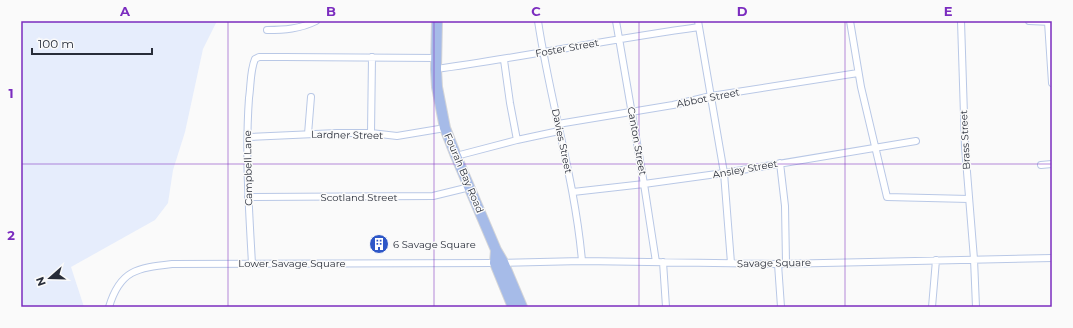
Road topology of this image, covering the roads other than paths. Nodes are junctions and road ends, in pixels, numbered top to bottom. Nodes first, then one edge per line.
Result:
1 (316, 21) edge
2 (437, 21) edge
3 (538, 21) edge
4 (616, 21) edge
5 (850, 21) edge
6 (961, 21) edge
7 (1029, 21) edge
8 (1050, 22) edge
9 (698, 24) edge
10 (267, 30) dead end
11 (620, 38) junction
12 (543, 53) junction
13 (372, 57) junction
14 (436, 58) junction
15 (504, 60) junction
16 (436, 69) junction
17 (858, 73) junction
18 (1052, 83) edge
19 (711, 96) junction
20 (311, 97) dead end
21 (632, 110) junction
22 (558, 124) junction
23 (445, 128) junction
24 (559, 131) junction
25 (371, 133) junction
26 (308, 134) junction
27 (248, 136) junction
28 (517, 140) junction
29 (916, 141) dead end
30 (875, 148) junction
31 (456, 156) junction
32 (780, 163) junction
33 (1052, 164) edge
34 (1041, 165) dead end
35 (724, 174) junction
36 (644, 184) junction
37 (470, 188) junction
38 (573, 192) junction
39 (248, 197) junction
40 (969, 199) junction
41 (1052, 258) edge
42 (974, 259) junction
43 (936, 260) junction
44 (582, 261) junction
45 (499, 262) junction
46 (656, 262) junction
47 (663, 262) junction
48 (786, 263) junction
49 (252, 264) junction
50 (731, 264) junction
51 (778, 264) junction
52 (517, 306) edge
53 (109, 307) edge
54 (666, 307) edge
55 (782, 307) edge
56 (932, 307) edge
57 (976, 307) edge

1 - 10 street
2 - 14 main road, Fourah Bay Road
3 - 12 street, Davies Street
4 - 11 street, Canton Street
5 - 17 street
6 - 40 street, Brass Street
7 - 8 street
8 - 18 street
9 - 11 street, Foster Street
9 - 19 street
11 - 12 street, Foster Street
11 - 21 street, Canton Street
12 - 15 street, Foster Street
12 - 22 street, Davies Street
13 - 14 street
13 - 25 street
13 - 27 street, Campbell Lane
14 - 16 main road, Fourah Bay Road
15 - 16 street, Foster Street
15 - 28 street
16 - 23 main road, Fourah Bay Road
17 - 19 street, Abbot Street
17 - 30 street
19 - 21 street, Abbot Street
19 - 35 street
20 - 26 street
21 - 22 street, Abbot Street
21 - 36 street, Canton Street
22 - 24 street, Davies Street
23 - 25 street, Lardner Street
23 - 31 main road, Fourah Bay Road
24 - 28 street
24 - 38 street, Davies Street
25 - 26 street, Lardner Street
26 - 27 street, Lardner Street
27 - 39 street, Campbell Lane
28 - 31 street
29 - 30 street, Ansley Street
30 - 32 street, Ansley Street
30 - 40 street
31 - 37 main road, Fourah Bay Road
32 - 35 street, Ansley Street
32 - 48 street
33 - 34 street
35 - 36 street, Ansley Street
35 - 50 street
36 - 38 street, Ansley Street
36 - 46 street, Canton Street
37 - 39 street, Scotland Street
37 - 45 main road, Fourah Bay Road
38 - 44 street, Davies Street
39 - 49 street, Campbell Lane
40 - 42 street, Brass Street
41 - 42 street, Savage Square
42 - 43 street, Savage Square
42 - 57 street, Brass Street
43 - 48 street, Savage Square
43 - 56 street
44 - 45 street, Savage Square
44 - 46 street, Savage Square
45 - 49 street, Lower Savage Square
45 - 52 main road, Fourah Bay Road
46 - 47 street, Savage Square
47 - 50 street, Savage Square
47 - 54 street
48 - 51 street, Savage Square
49 - 53 street, Lower Savage Square
50 - 51 street, Savage Square
51 - 55 street

